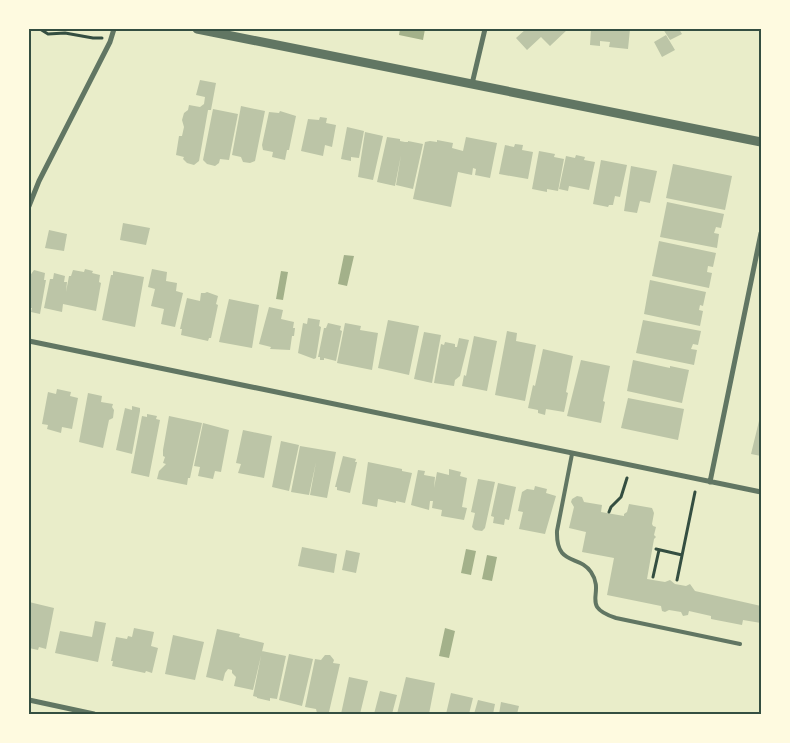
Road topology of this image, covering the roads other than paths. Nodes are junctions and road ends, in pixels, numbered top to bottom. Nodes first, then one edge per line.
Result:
1 (114, 29) edge
2 (197, 29) edge
3 (485, 29) edge
4 (472, 84) junction
5 (761, 142) edge
6 (29, 206) edge
7 (761, 233) edge
8 (29, 342) edge
9 (572, 454) junction
10 (710, 482) junction
11 (761, 492) edge
12 (740, 644) dead end
13 (29, 700) edge
14 (94, 714) edge

1 - 6 street
2 - 4 street
3 - 4 street
4 - 5 street
7 - 10 street
8 - 9 street
9 - 10 street
9 - 12 lane
10 - 11 street
13 - 14 street

